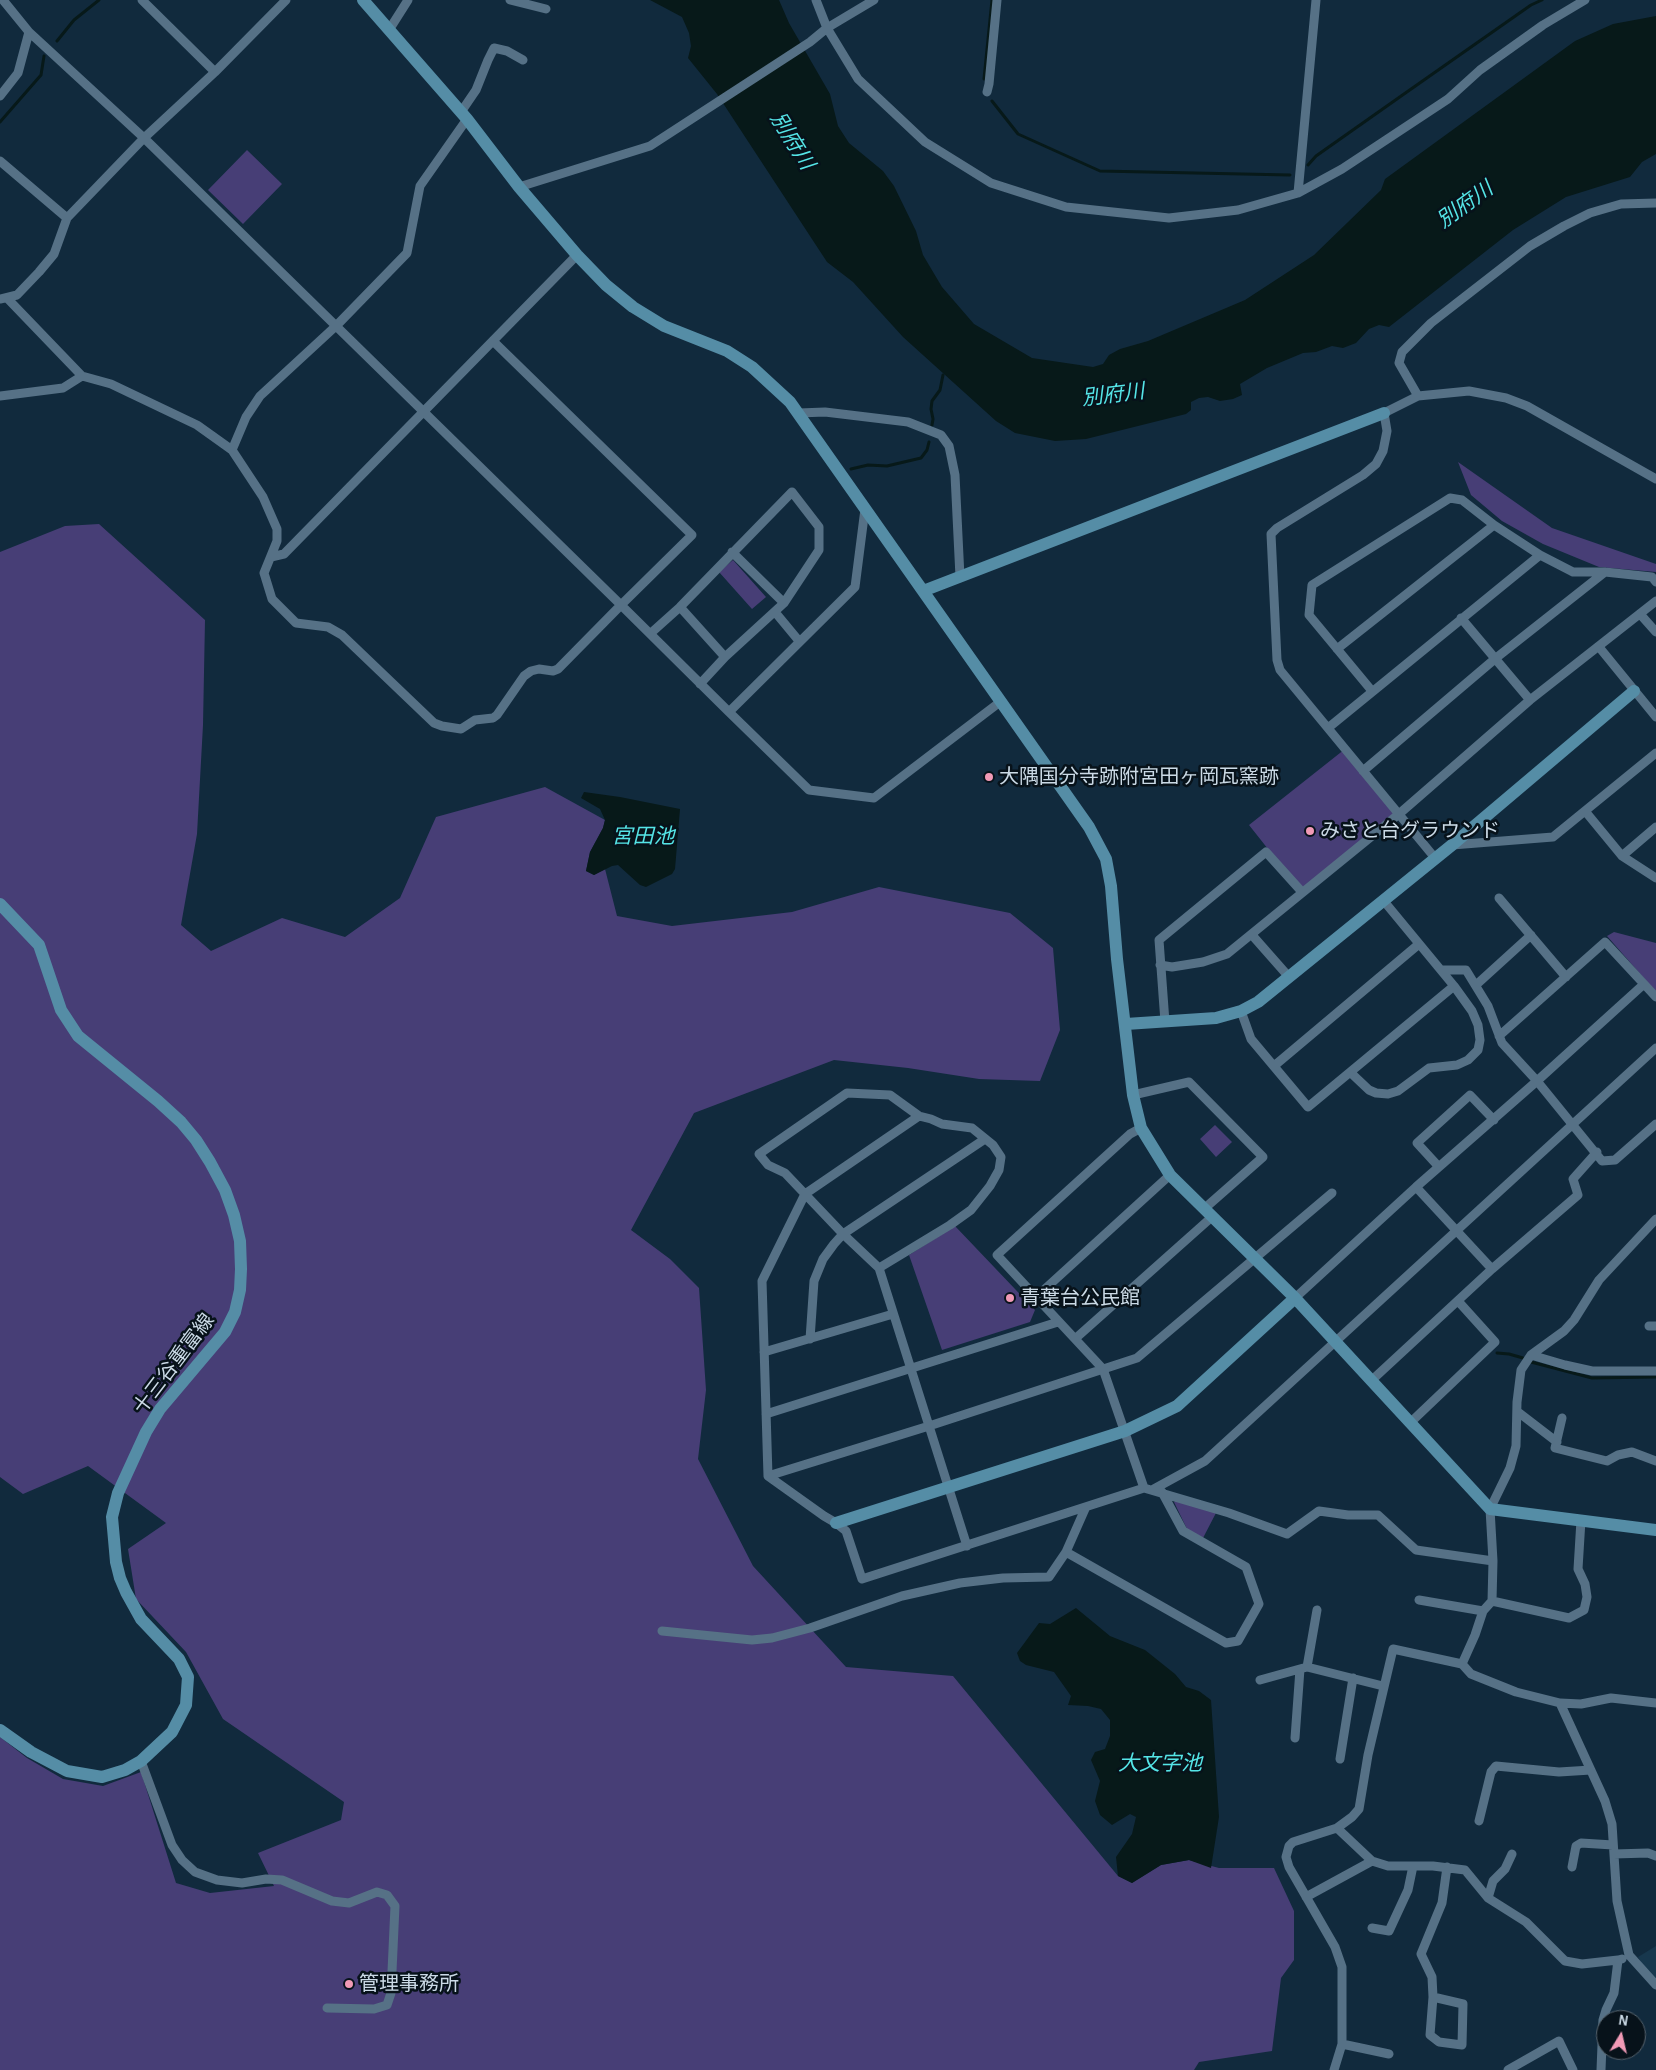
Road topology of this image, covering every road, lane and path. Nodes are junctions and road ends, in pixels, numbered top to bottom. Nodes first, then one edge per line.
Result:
1 (3, 0) edge
2 (142, 0) edge
3 (286, 0) edge
4 (363, 0) edge
5 (408, 0) edge
6 (510, 0) edge
7 (816, 0) edge
8 (874, 0) edge
9 (997, 0) edge
10 (1316, 0) edge
11 (1585, 0) edge
12 (546, 10) dead end
13 (827, 28) junction
14 (389, 30) junction
15 (29, 32) junction
16 (523, 60) dead end
17 (215, 72) junction
18 (986, 92) dead end
19 (0, 96) edge
20 (464, 115) junction
21 (144, 138) junction
22 (0, 162) edge
23 (519, 187) junction
24 (1298, 193) junction
25 (1656, 203) edge
26 (67, 218) junction
27 (577, 255) junction
28 (4, 299) edge
29 (336, 325) junction
30 (494, 342) junction
31 (82, 376) junction
32 (0, 396) edge
33 (1418, 396) junction
34 (423, 412) junction
35 (798, 413) junction
36 (1384, 414) junction
37 (232, 450) junction
38 (1656, 479) edge
39 (865, 509) junction
40 (1494, 525) junction
41 (732, 552) junction
42 (1540, 555) junction
43 (271, 557) junction
44 (1604, 572) junction
45 (960, 577) junction
46 (1656, 582) edge
47 (924, 591) junction
48 (1656, 601) edge
49 (784, 603) junction
50 (621, 605) junction
51 (680, 607) junction
52 (775, 612) junction
53 (1640, 614) junction
54 (1461, 618) junction
55 (1656, 632) edge
56 (651, 633) junction
57 (799, 641) junction
58 (1599, 647) junction
59 (1337, 649) junction
60 (725, 657) junction
61 (1496, 658) junction
62 (700, 684) junction
63 (1372, 691) junction
64 (1634, 691) junction
65 (1530, 700) junction
66 (1000, 702) junction
67 (729, 712) junction
68 (1656, 717) edge
69 (1328, 728) junction
70 (1656, 753) edge
71 (1363, 771) junction
72 (1585, 811) junction
73 (1399, 814) junction
74 (1656, 827) edge
75 (1452, 845) junction
76 (1622, 856) junction
77 (1435, 858) junction
78 (1656, 878) edge
79 (1302, 892) junction
80 (1499, 898) dead end
81 (1383, 900) junction
82 (0, 904) edge
83 (1252, 935) junction
84 (1531, 935) junction
85 (1420, 944) junction
86 (1160, 965) junction
87 (1441, 970) junction
88 (1289, 977) junction
89 (1566, 977) junction
90 (1644, 984) junction
91 (1476, 985) junction
92 (1454, 986) junction
93 (1656, 997) edge
94 (1241, 1011) junction
95 (1165, 1022) junction
96 (1126, 1024) junction
97 (1499, 1036) junction
98 (1656, 1048) edge
99 (1274, 1066) junction
100 (1351, 1073) junction
101 (1537, 1081) junction
102 (1133, 1095) junction
103 (919, 1116) junction
104 (1494, 1120) junction
105 (1573, 1124) junction
106 (1656, 1124) edge
107 (1141, 1128) junction
108 (985, 1140) junction
109 (1596, 1152) junction
110 (1439, 1167) junction
111 (1170, 1175) junction
112 (1416, 1187) junction
113 (1332, 1193) dead end
114 (805, 1194) junction
115 (1209, 1212) junction
116 (1656, 1219) edge
117 (1457, 1230) junction
118 (843, 1234) junction
119 (1254, 1256) junction
120 (879, 1268) junction
121 (1492, 1268) junction
122 (1035, 1298) junction
123 (1295, 1298) junction
124 (1458, 1301) junction
125 (893, 1314) junction
126 (1058, 1322) junction
127 (810, 1338) junction
128 (1076, 1338) junction
129 (1335, 1343) junction
130 (764, 1352) junction
131 (1531, 1355) junction
132 (911, 1368) junction
133 (1103, 1369) junction
134 (1656, 1372) edge
135 (1372, 1380) junction
136 (1518, 1412) junction
137 (766, 1414) junction
138 (1562, 1418) dead end
139 (1410, 1422) junction
140 (929, 1426) junction
141 (1125, 1431) junction
142 (1557, 1442) junction
143 (1656, 1461) edge
144 (768, 1476) junction
145 (948, 1487) junction
146 (1148, 1489) junction
147 (1162, 1492) junction
148 (1085, 1509) junction
149 (1490, 1509) junction
150 (1581, 1520) junction
151 (836, 1523) junction
152 (1656, 1530) edge
153 (967, 1546) junction
154 (1066, 1552) junction
155 (1492, 1561) junction
156 (1419, 1600) dead end
157 (1492, 1601) junction
158 (1317, 1610) dead end
159 (1483, 1611) junction
160 (662, 1632) dead end
161 (1462, 1664) junction
162 (1304, 1668) junction
163 (1353, 1678) junction
164 (1260, 1680) dead end
165 (1382, 1686) junction
166 (1560, 1703) junction
167 (1656, 1703) edge
168 (0, 1730) edge
169 (1295, 1738) dead end
170 (1340, 1759) dead end
171 (141, 1761) junction
172 (1591, 1770) junction
173 (1479, 1821) dead end
174 (1337, 1828) junction
175 (1613, 1850) junction
176 (1512, 1854) dead end
177 (1656, 1856) edge
178 (1372, 1861) junction
179 (1413, 1866) junction
180 (1447, 1867) junction
181 (1572, 1867) dead end
182 (1306, 1897) junction
183 (1488, 1898) junction
184 (1372, 1928) dead end
185 (1630, 1955) junction
186 (1618, 1960) junction
187 (1656, 1985) edge
188 (1433, 1997) junction
189 (327, 2008) dead end
190 (1342, 2044) junction
191 (1389, 2054) dead end
192 (1571, 2069) edge
193 (1334, 2070) edge
194 (1508, 2070) edge
195 (1601, 2070) edge

1 - 15 street
2 - 17 street
3 - 17 street
4 - 14 street
5 - 14 street
6 - 12 street
7 - 13 street
8 - 13 street
9 - 18 street
10 - 24 street
11 - 24 street
13 - 23 street
13 - 24 street
14 - 20 street
15 - 19 street
15 - 21 street
16 - 20 street
17 - 21 street
20 - 23 street
20 - 29 street
21 - 26 street
21 - 29 street
22 - 26 street
23 - 27 street
25 - 33 street
26 - 28 street
27 - 30 street
27 - 35 street
28 - 31 street
29 - 34 street
29 - 37 street
30 - 34 street
30 - 50 street
31 - 32 street
31 - 37 street
33 - 36 street
33 - 38 street
34 - 43 street
34 - 50 street
35 - 39 street
35 - 45 street
36 - 45 street
36 - 69 street
37 - 43 street
39 - 47 street
39 - 57 street
40 - 42 street
40 - 59 street
40 - 59 street
41 - 49 street
41 - 49 street
41 - 51 street
42 - 44 street
42 - 54 street
43 - 50 street
44 - 46 street
44 - 61 street
45 - 47 street
47 - 66 street
48 - 53 street
49 - 52 street
50 - 56 street
51 - 56 street
51 - 60 street
52 - 57 street
52 - 60 street
53 - 55 street
53 - 58 street
54 - 61 street
54 - 63 street
56 - 62 street
57 - 67 street
58 - 64 street
58 - 65 street
59 - 63 street
60 - 62 street
61 - 65 street
61 - 71 street
62 - 67 street
63 - 69 street
64 - 68 street
64 - 75 street
65 - 73 street
66 - 67 street
66 - 96 street
69 - 71 street
70 - 72 street
71 - 73 street
72 - 75 street
72 - 76 street
73 - 77 street
73 - 79 street
74 - 76 street
75 - 77 street
76 - 78 street
77 - 81 street
79 - 83 street
79 - 86 street
80 - 84 street
81 - 85 street
81 - 88 street
82 - 171 street, 十三谷重富線
83 - 86 street
83 - 88 street
84 - 89 street
84 - 91 street
85 - 87 street
85 - 99 street
86 - 95 street
87 - 91 street
87 - 92 street
88 - 94 street
89 - 90 street
89 - 97 street
90 - 93 street
90 - 101 street
91 - 97 street
92 - 100 street
92 - 100 street
94 - 95 street
94 - 99 street
95 - 96 street
96 - 102 street
97 - 101 street
98 - 105 street
99 - 100 street
101 - 104 street
101 - 105 street
102 - 107 street
102 - 115 street
103 - 108 street
103 - 114 street
103 - 114 street
104 - 110 street
104 - 110 street
105 - 109 street
105 - 117 street
106 - 109 street
107 - 111 street
107 - 122 street
108 - 118 street
108 - 120 street
109 - 121 street
110 - 112 street
111 - 115 street
111 - 122 street
112 - 117 street
112 - 123 street
113 - 119 street
114 - 118 street
114 - 130 street
115 - 119 street
115 - 128 street
116 - 131 street
117 - 121 street
117 - 129 street
118 - 120 street
118 - 127 street
119 - 123 street
119 - 133 street
120 - 125 street
121 - 124 street
122 - 126 street
123 - 129 street
123 - 141 street
124 - 135 street
124 - 139 street
125 - 127 street
125 - 132 street
126 - 128 street
126 - 132 street
127 - 130 street
128 - 133 street
129 - 135 street
129 - 146 street
130 - 137 street
131 - 134 street
131 - 136 street
132 - 137 street
132 - 140 street
133 - 140 street
133 - 141 street
135 - 139 street
136 - 142 street
136 - 149 street
137 - 144 street
138 - 142 street
139 - 149 street
140 - 144 street
140 - 145 street
141 - 145 street
141 - 146 street
142 - 143 street
144 - 151 street
145 - 151 street
145 - 153 street
146 - 147 street
146 - 148 street
147 - 154 street
147 - 155 street
148 - 153 street
148 - 154 street
149 - 150 street
149 - 155 street
150 - 152 street
150 - 157 street
151 - 153 street
154 - 160 street
155 - 157 street
156 - 159 street
157 - 159 street
158 - 162 street
159 - 161 street
161 - 165 street
161 - 166 street
162 - 163 street
162 - 164 street
162 - 169 street
163 - 165 street
163 - 170 street
165 - 174 street
166 - 167 street
166 - 172 street
168 - 171 street, 十三谷重富線
171 - 189 street
172 - 173 street
172 - 175 street
174 - 178 street
174 - 182 street
175 - 177 street
175 - 181 street
175 - 185 street
176 - 183 street
178 - 179 street
178 - 182 street
179 - 180 street
179 - 184 street
180 - 183 street
180 - 188 street
182 - 190 street
183 - 186 street
185 - 186 street
185 - 187 street
186 - 195 street
188 - 188 street
190 - 191 street
190 - 193 street
192 - 194 street

